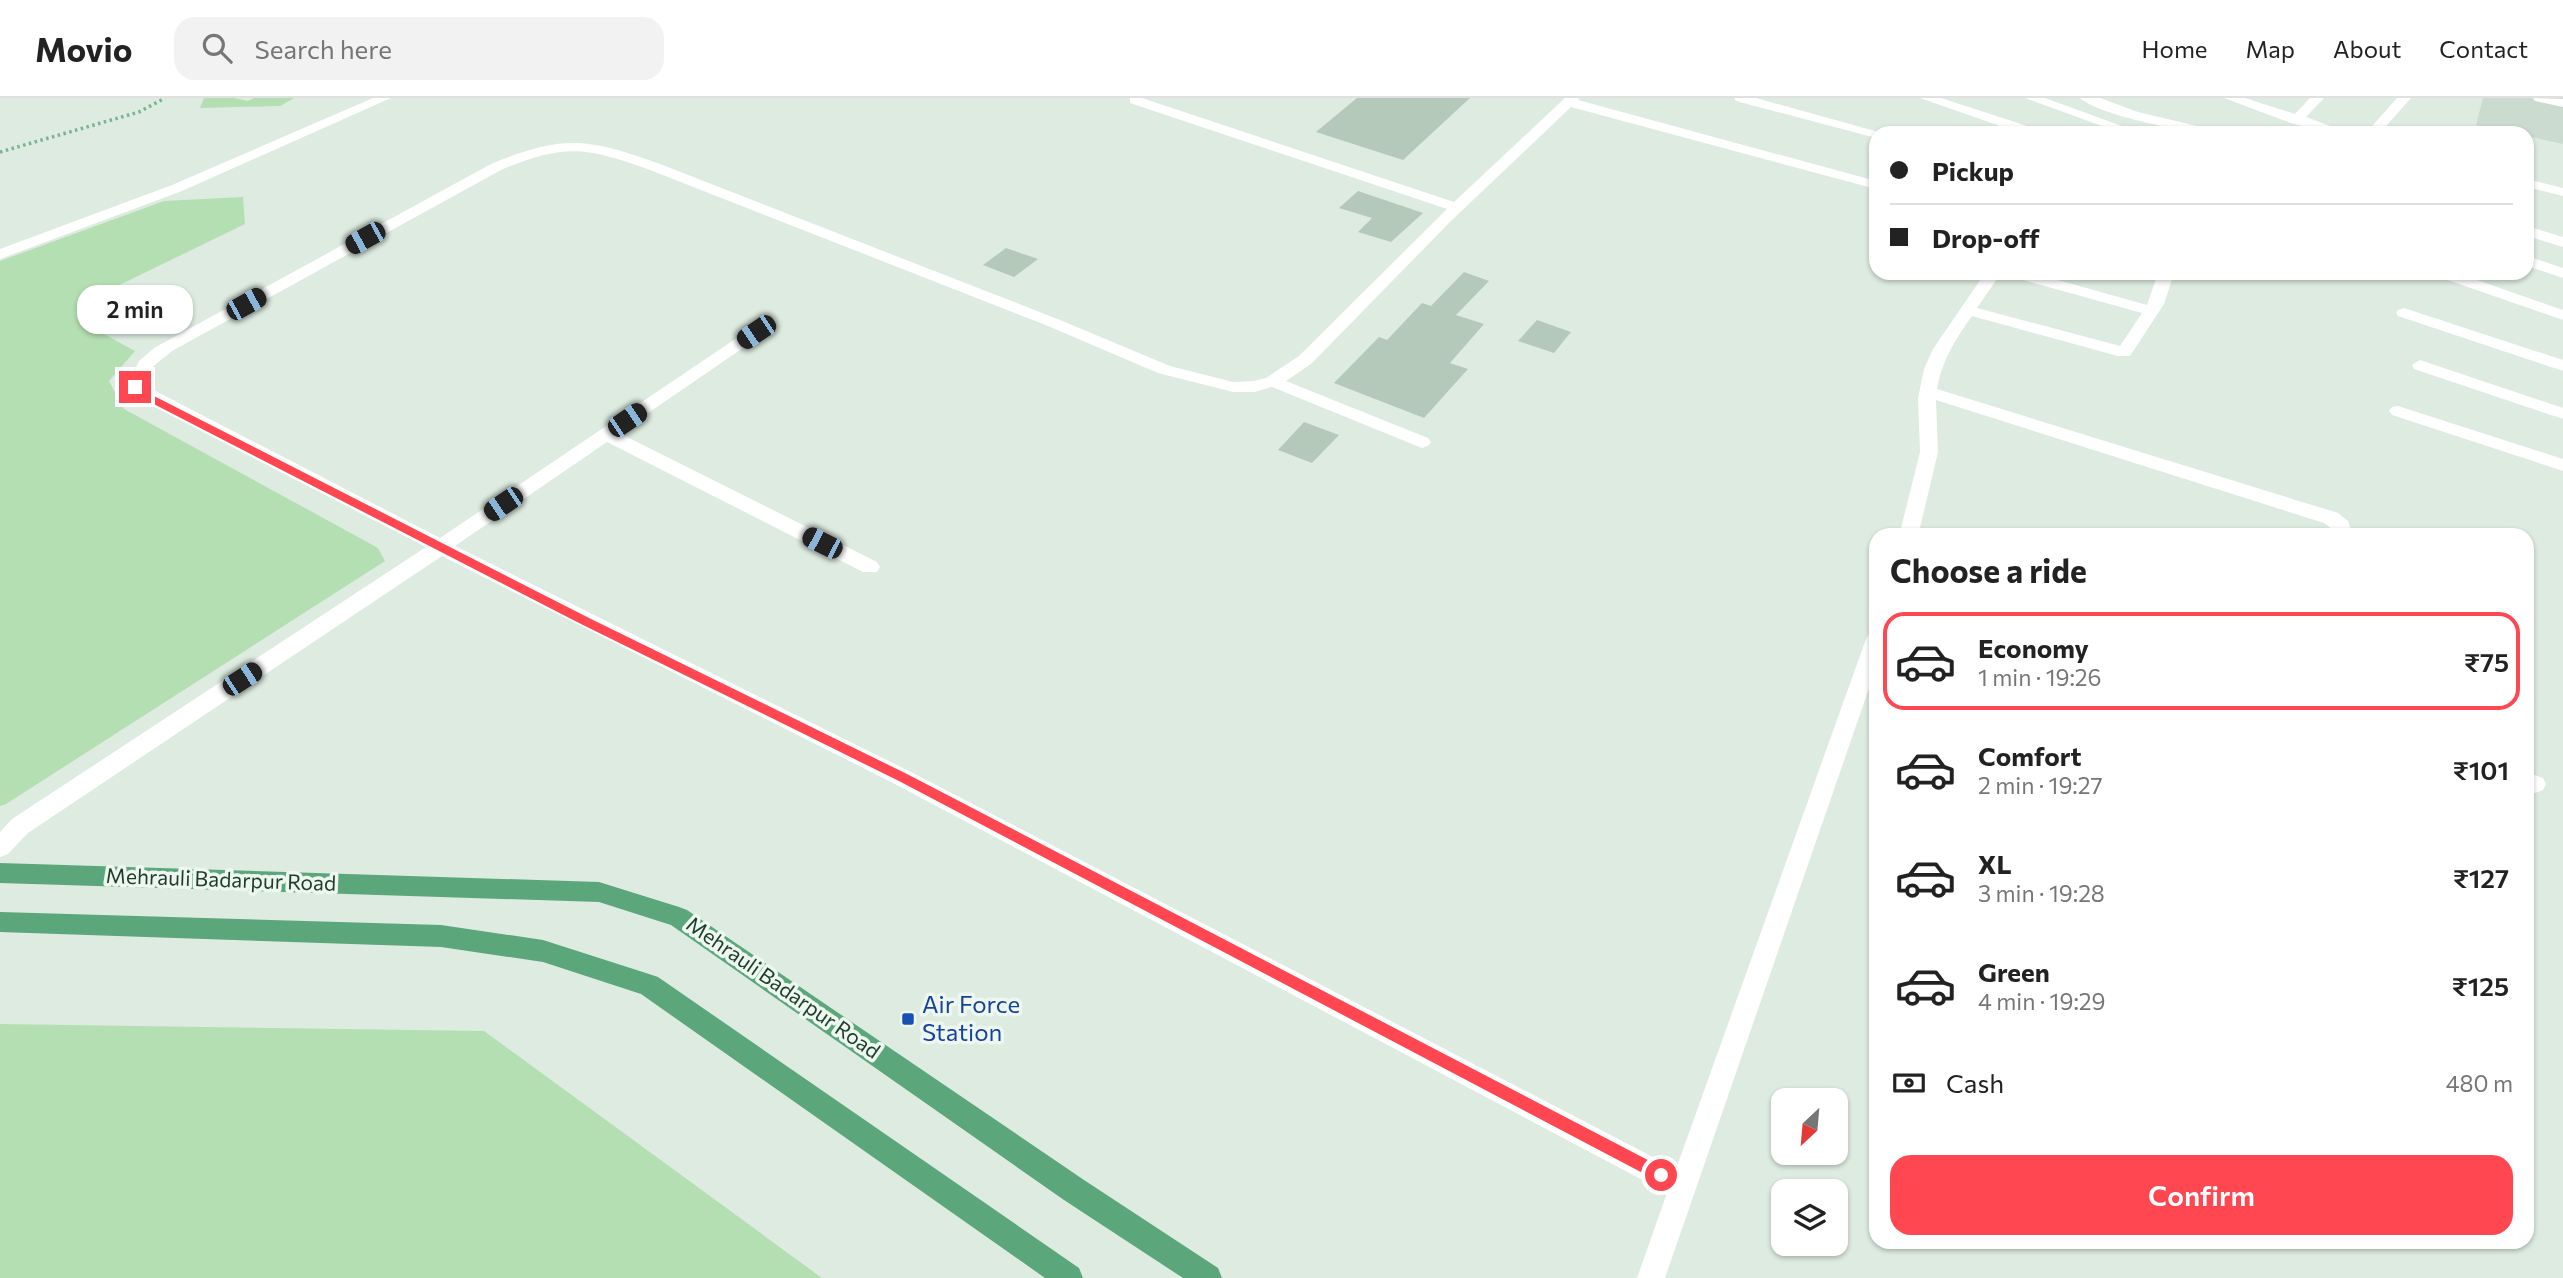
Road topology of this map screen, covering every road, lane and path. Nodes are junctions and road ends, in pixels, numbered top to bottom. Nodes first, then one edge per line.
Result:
1 (165, 98) edge
2 (384, 98) edge
3 (1741, 98) edge
4 (1927, 98) edge
5 (2032, 98) edge
6 (2087, 98) edge
7 (2231, 98) edge
8 (2317, 98) edge
9 (2404, 98) edge
10 (2540, 98) edge
11 (1136, 100) edge
12 (1571, 100) edge
13 (2563, 103) edge
14 (2296, 120) junction
15 (2013, 126) edge
16 (2114, 126) edge
17 (2176, 126) edge
18 (2317, 126) edge
19 (2379, 126) edge
20 (1869, 132) edge
21 (0, 152) edge
22 (1869, 183) edge
23 (2534, 185) edge
24 (2563, 192) edge
25 (1457, 208) junction
26 (2534, 233) edge
27 (2563, 242) edge
28 (0, 254) edge
29 (2534, 263) edge
30 (2563, 273) edge
31 (1988, 280) edge
32 (2040, 280) edge
33 (2163, 280) edge
34 (2462, 280) edge
35 (1968, 310) junction
36 (2152, 312) junction
37 (2404, 313) dead end
38 (2563, 315) edge
39 (756, 332) dead end
40 (2420, 365) dead end
41 (2563, 366) edge
42 (1274, 382) junction
43 (1928, 392) junction
44 (2398, 411) dead end
45 (2563, 414) edge
46 (606, 434) junction
47 (1422, 442) dead end
48 (2563, 465) edge
49 (1910, 528) edge
50 (2342, 528) edge
51 (442, 546) junction
52 (870, 567) dead end
53 (1869, 659) edge
54 (0, 847) edge
55 (0, 873) edge
56 (0, 922) edge
57 (1683, 1187) junction
58 (1069, 1278) edge
59 (1208, 1278) edge
60 (1651, 1278) edge

1 - 21 path
2 - 28 street
3 - 20 street
4 - 15 street
5 - 16 street
6 - 17 street
7 - 14 street
8 - 14 street
9 - 19 street
10 - 13 street
11 - 25 street
12 - 22 street
12 - 25 street
14 - 18 street
23 - 24 street
25 - 42 street
26 - 27 street
29 - 30 street
31 - 35 street
32 - 36 street
33 - 36 street
34 - 38 street
35 - 36 street
35 - 43 street
37 - 41 street
39 - 46 street
40 - 45 street
42 - 47 street
42 - 51 street
43 - 49 street
43 - 50 street
44 - 48 street
46 - 51 street
46 - 52 street
51 - 54 street
51 - 57 street
53 - 57 street
55 - 59 main road, Mehrauli Badarpur Road
56 - 58 main road
57 - 60 street

